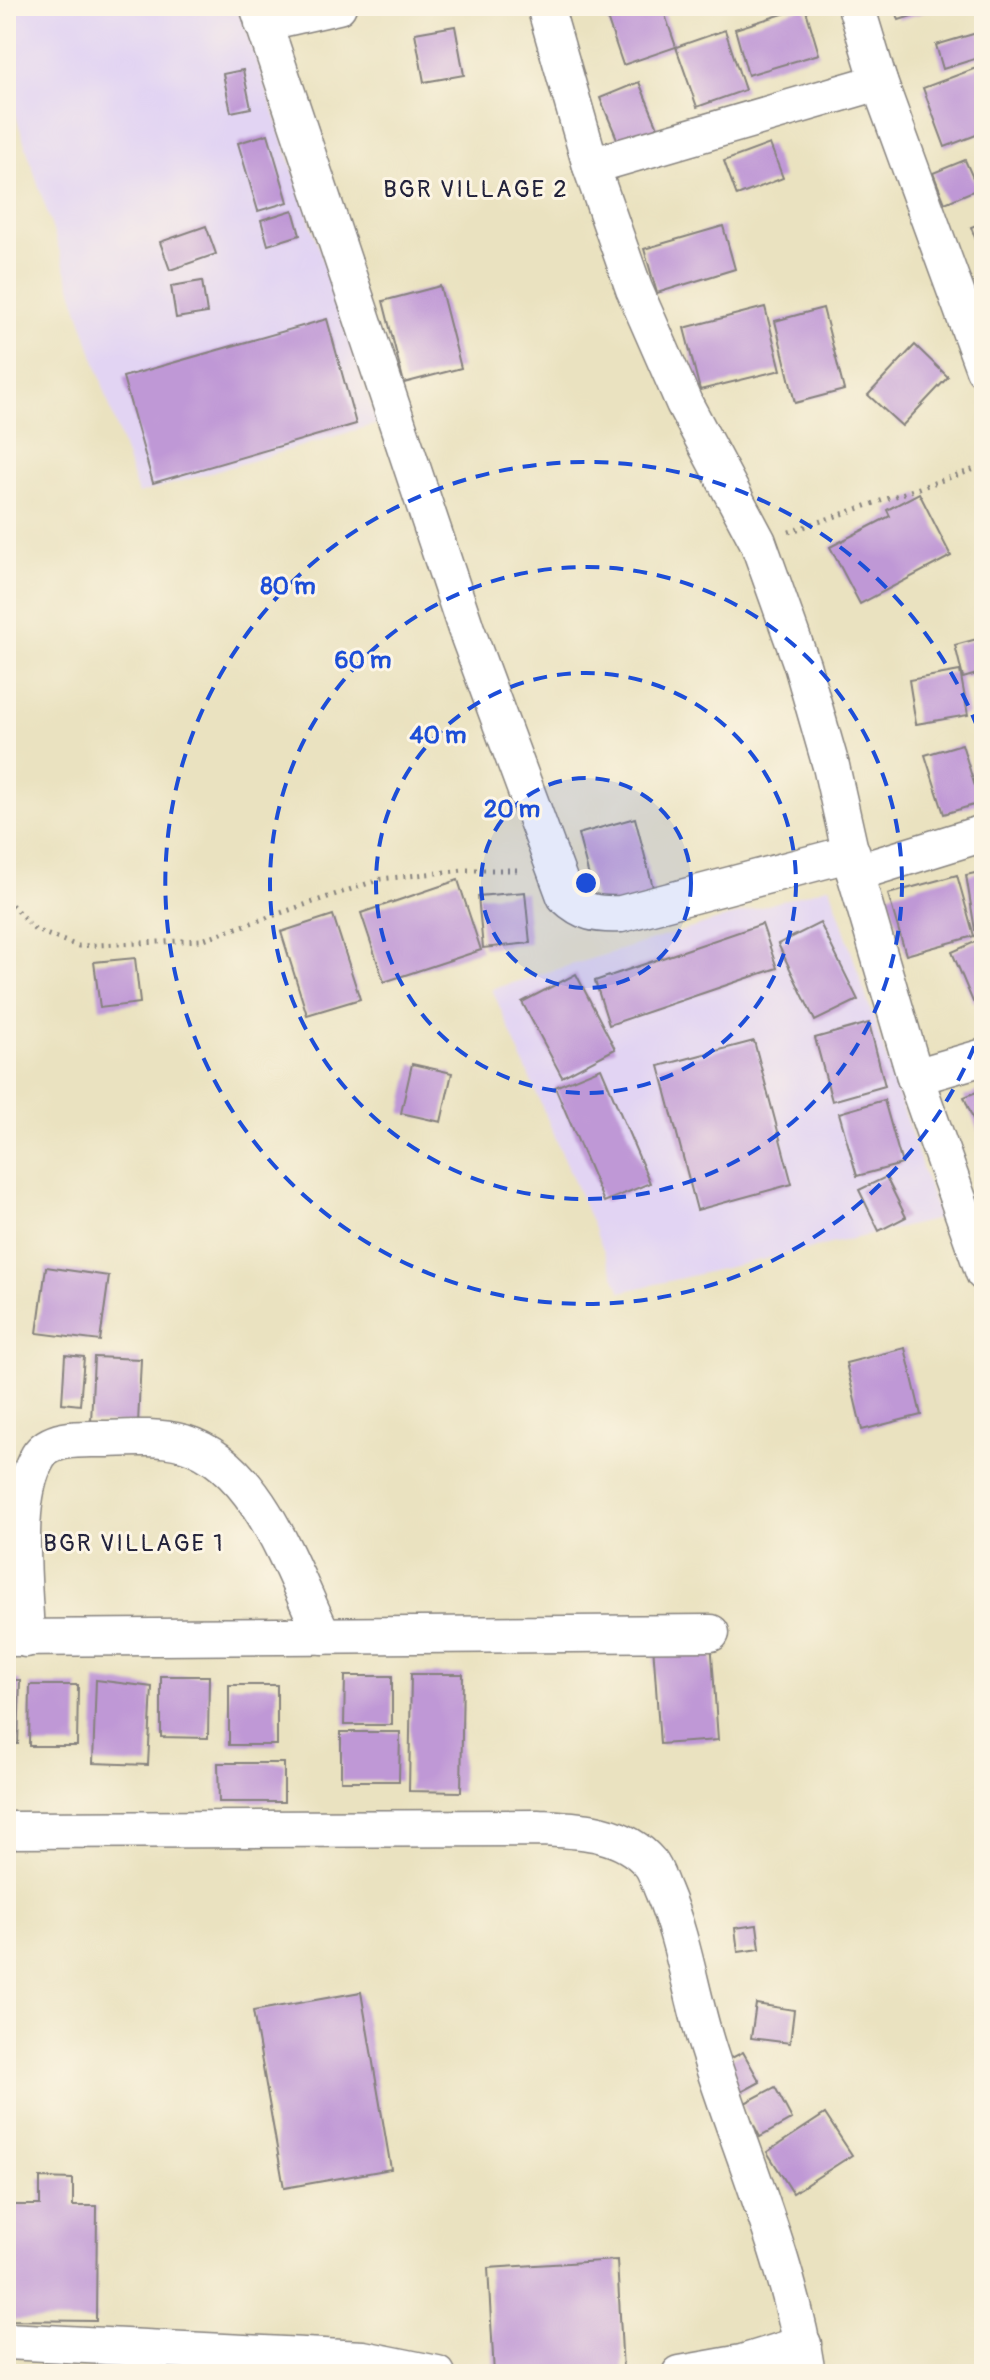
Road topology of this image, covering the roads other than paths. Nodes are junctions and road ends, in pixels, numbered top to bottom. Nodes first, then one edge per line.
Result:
1 (338, 6) edge
2 (545, 6) edge
3 (856, 6) edge
4 (261, 14) edge
5 (879, 82) junction
6 (591, 166) junction
7 (984, 369) edge
8 (984, 833) edge
9 (854, 863) junction
10 (984, 1057) edge
11 (915, 1077) junction
12 (982, 1261) edge
13 (711, 1633) dead end
14 (323, 1636) junction
15 (16, 1638) edge
16 (6, 1830) edge
17 (6, 2341) edge
18 (805, 2359) edge
19 (437, 2374) edge
20 (680, 2374) edge

1 - 4 street
2 - 6 street
3 - 5 street
4 - 9 street
5 - 6 street
5 - 7 street
6 - 9 street
8 - 9 street
9 - 11 street
10 - 11 street
11 - 12 street
13 - 14 street
14 - 15 street
14 - 15 street
16 - 18 street
17 - 19 street
18 - 20 street

